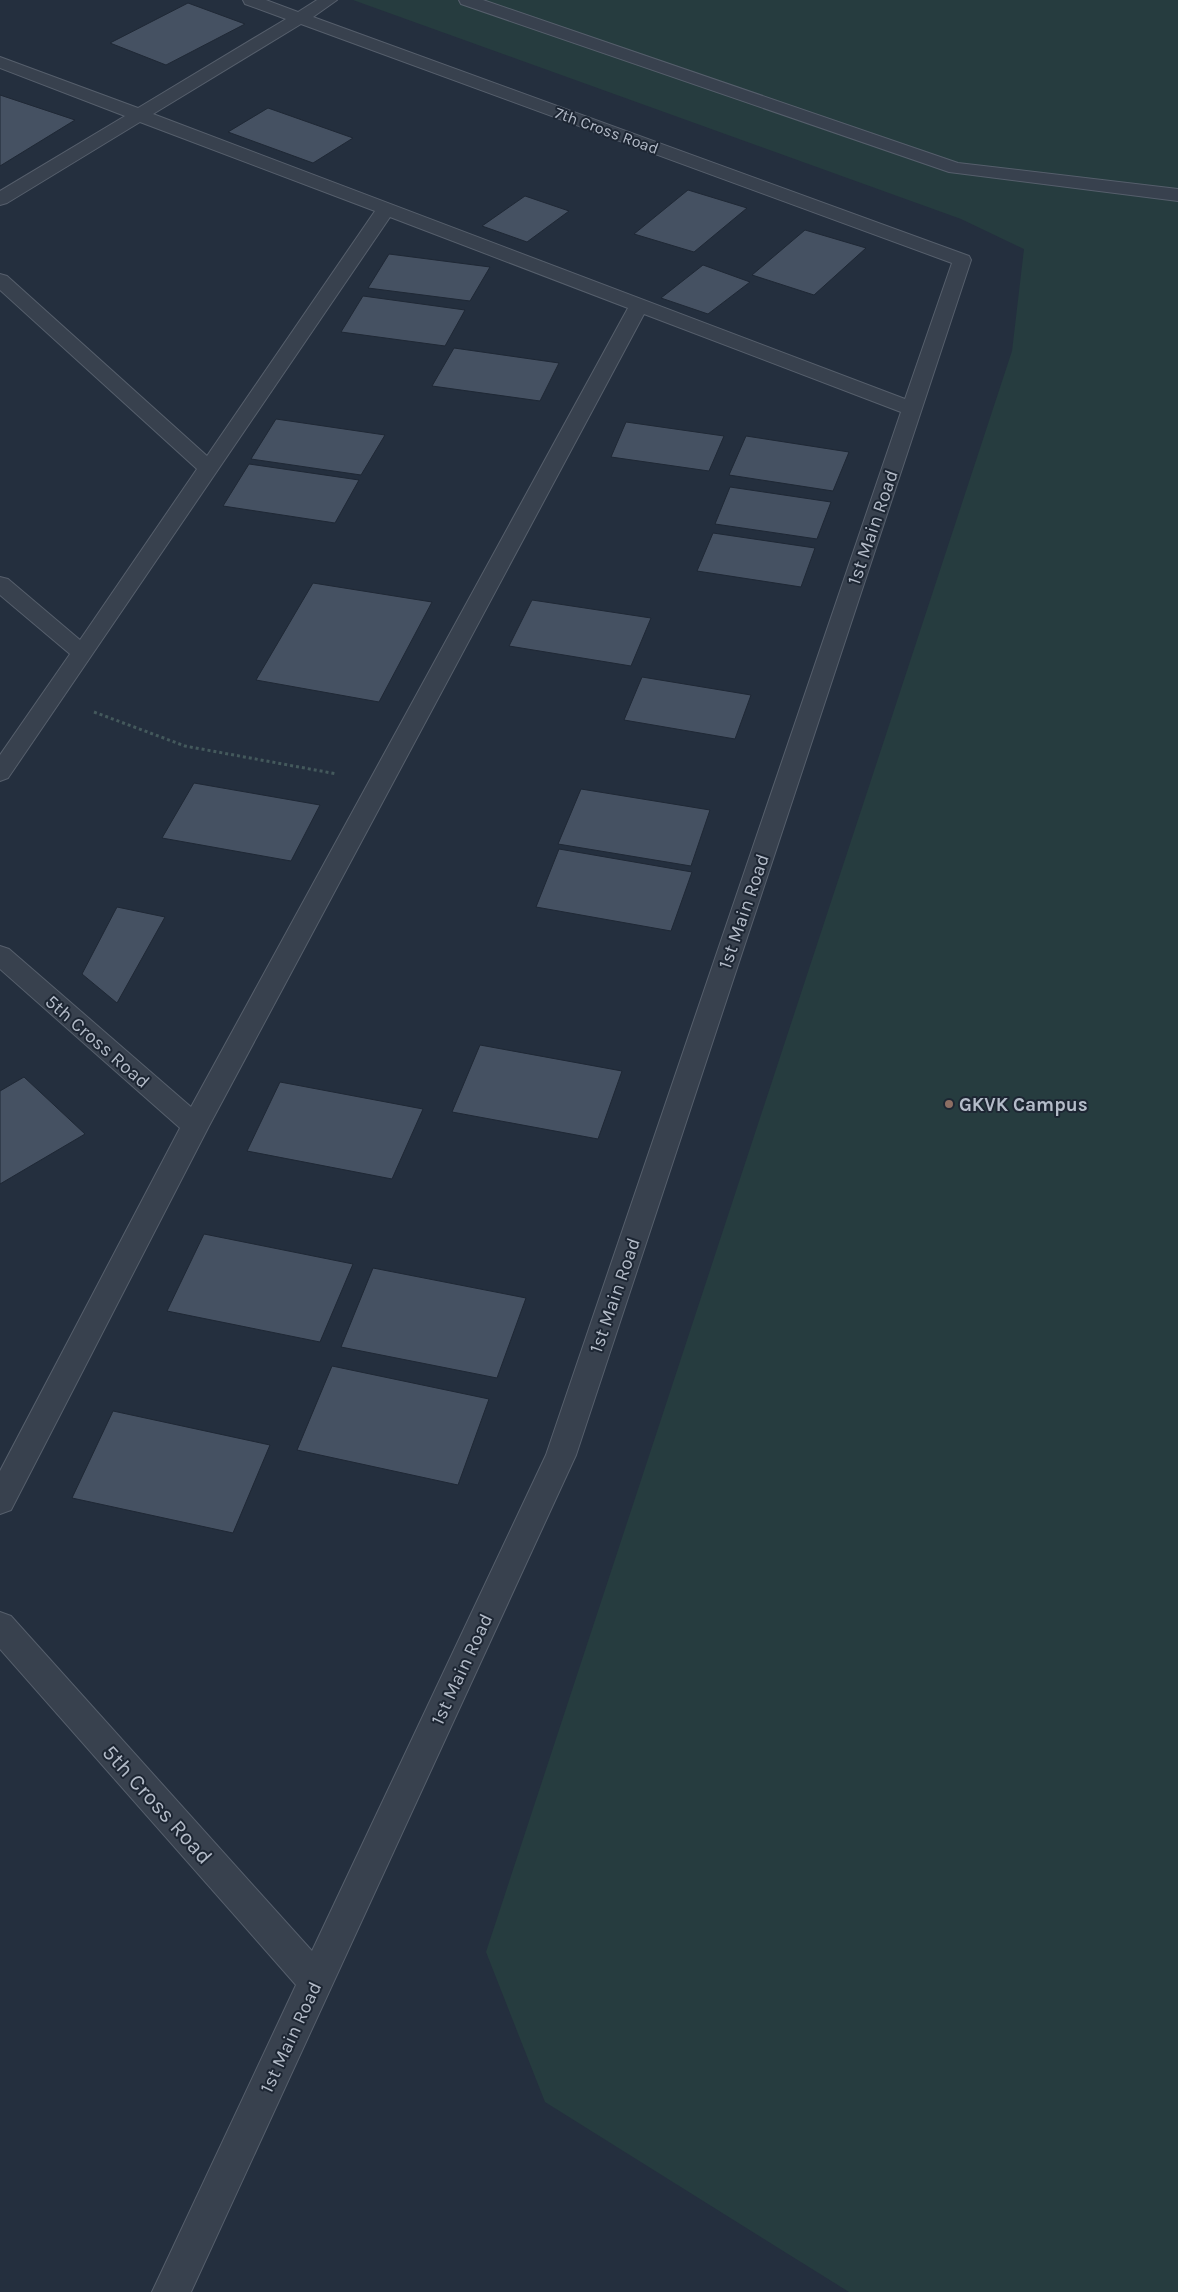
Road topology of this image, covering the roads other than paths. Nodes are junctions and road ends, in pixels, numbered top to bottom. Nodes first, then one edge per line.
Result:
1 (251, 0) edge
2 (329, 0) edge
3 (467, 0) edge
4 (298, 17) junction
5 (0, 62) edge
6 (139, 114) junction
7 (1178, 195) edge
8 (0, 199) edge
9 (386, 208) junction
10 (962, 260) joint
11 (0, 280) edge
12 (639, 305) junction
13 (912, 409) junction
14 (209, 469) junction
15 (0, 584) edge
16 (82, 653) junction
17 (0, 773) edge
18 (0, 956) edge
19 (195, 1126) junction
20 (0, 1501) edge
21 (0, 1626) edge
22 (316, 1982) junction
23 (171, 2292) edge

1 - 4 street, 7th Cross Road
2 - 4 street
3 - 7 street
4 - 6 street
4 - 10 street, 7th Cross Road
5 - 6 street
6 - 8 street
6 - 9 street
9 - 12 street
9 - 14 street
10 - 13 street, 1st Main Road
11 - 14 street
12 - 13 street
12 - 19 street
13 - 22 street, 1st Main Road
14 - 16 street
15 - 16 street
16 - 17 street
18 - 19 street, 5th Cross Road
19 - 20 street
21 - 22 street, 5th Cross Road
22 - 23 street, 1st Main Road

